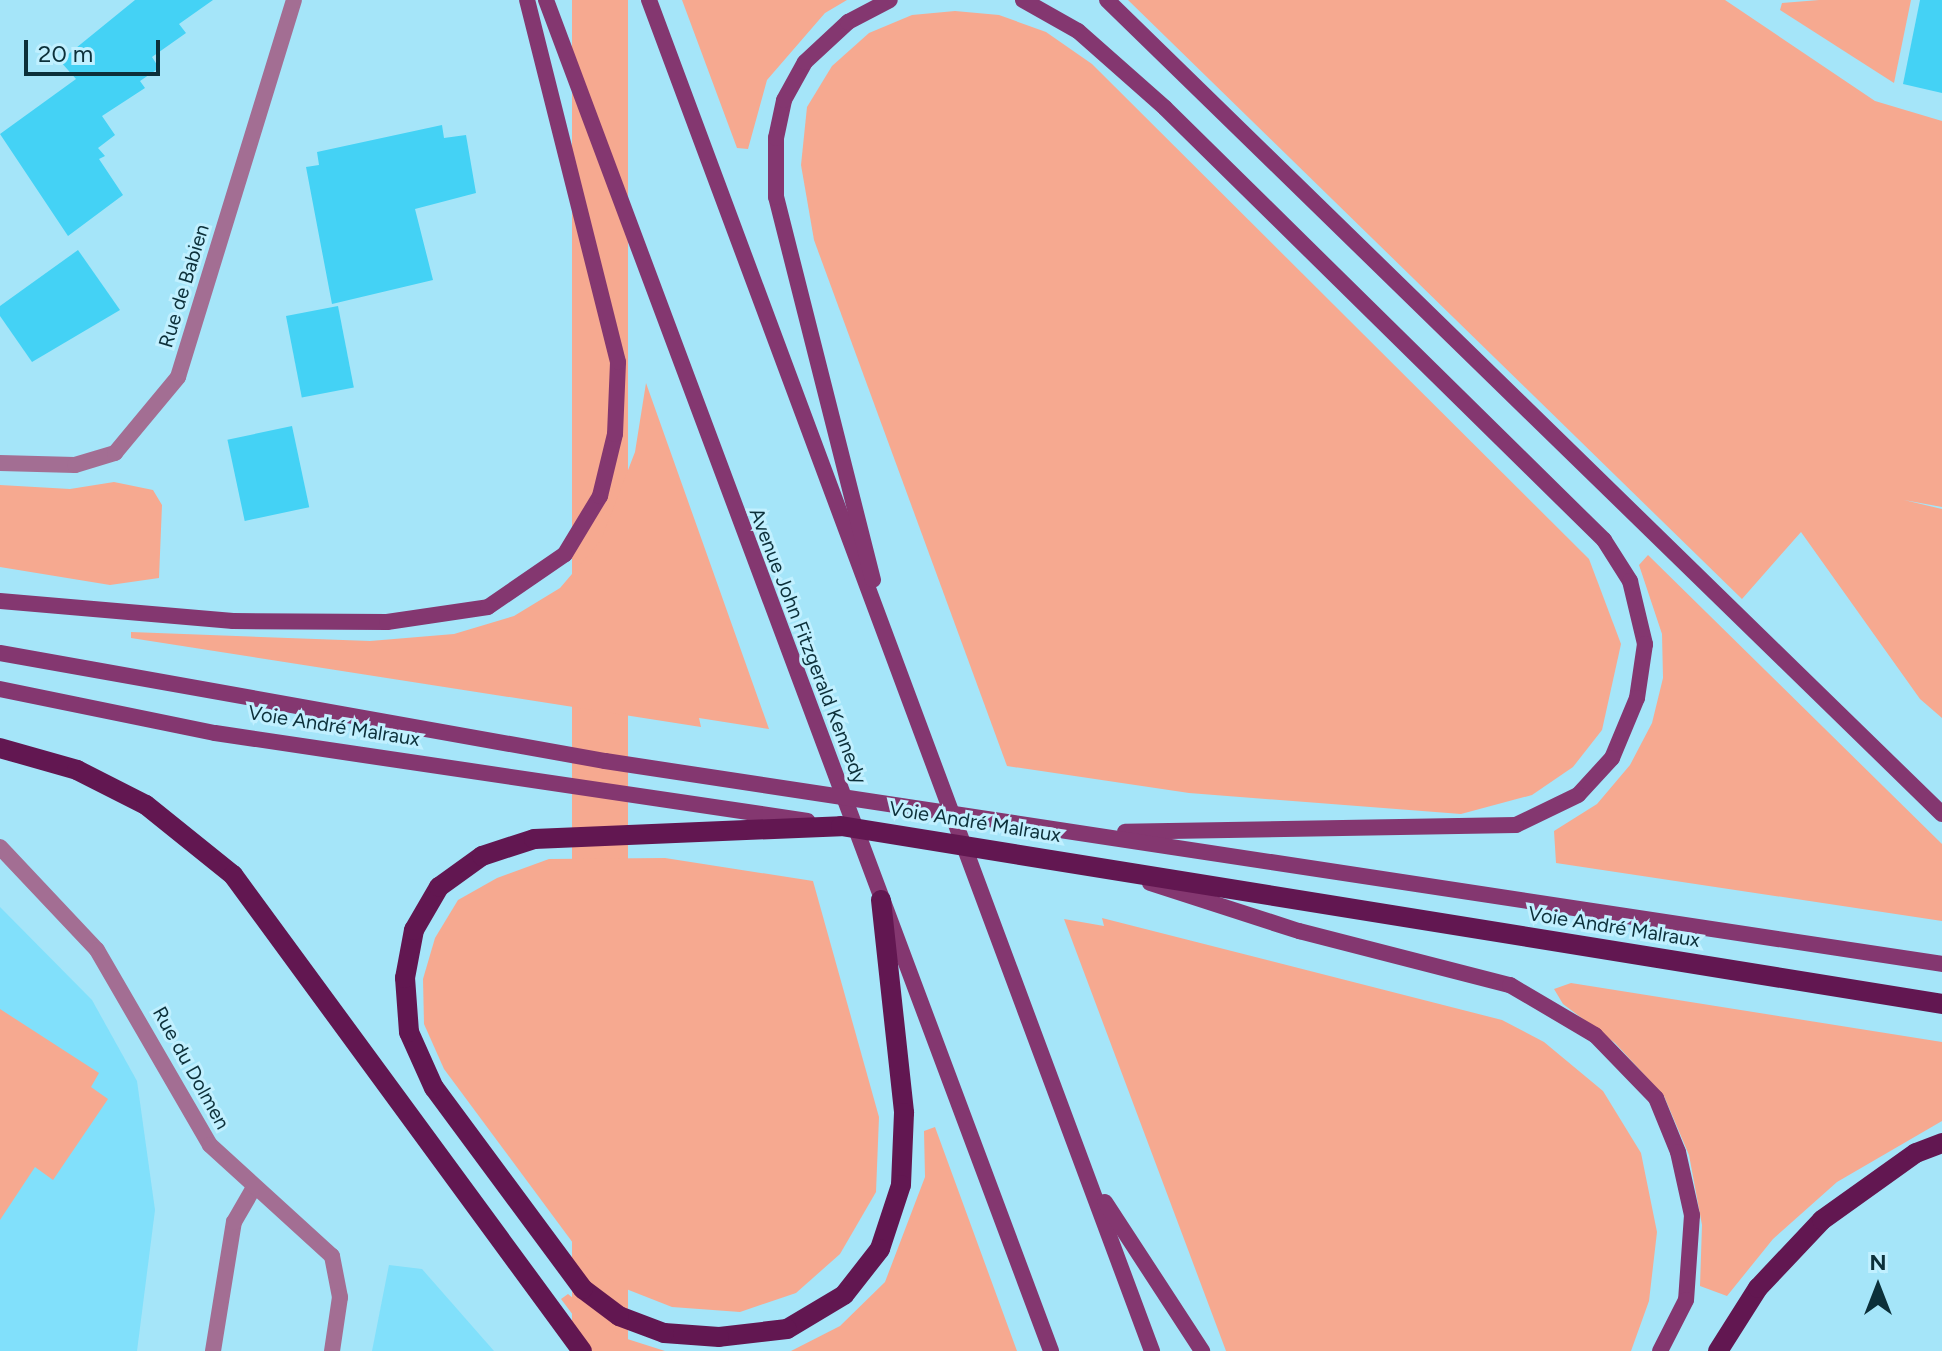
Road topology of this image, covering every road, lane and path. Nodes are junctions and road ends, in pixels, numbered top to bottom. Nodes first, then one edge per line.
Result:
1 (294, 0) edge
2 (527, 0) edge
3 (546, 0) edge
4 (649, 0) edge
5 (890, 0) edge
6 (1023, 0) edge
7 (1107, 0) edge
8 (0, 463) edge
9 (0, 601) edge
10 (885, 636) junction
11 (0, 653) edge
12 (0, 689) edge
13 (0, 748) edge
14 (1942, 814) edge
15 (841, 826) junction
16 (1093, 834) junction
17 (0, 847) edge
18 (1095, 865) junction
19 (881, 900) junction
20 (1942, 964) edge
21 (1942, 1004) edge
22 (1942, 1143) edge
23 (1089, 1178) junction
24 (253, 1189) junction
25 (213, 1351) edge
26 (332, 1351) edge
27 (582, 1351) edge
28 (1051, 1351) edge
29 (1152, 1351) edge
30 (1202, 1351) edge
31 (1660, 1351) edge
32 (1718, 1351) edge

1 - 8 street, Rue de Babien
2 - 9 main road
3 - 19 main road, Avenue John Fitzgerald Kennedy
4 - 10 main road
5 - 10 main road
6 - 16 main road
7 - 14 main road
10 - 23 main road
11 - 16 main road, Voie André Malraux
12 - 15 main road, Voie André Malraux
13 - 27 main road
15 - 18 main road, Voie André Malraux
15 - 19 main road
16 - 20 main road, Voie André Malraux
17 - 24 street, Rue du Dolmen
18 - 21 main road, Voie André Malraux
18 - 31 main road
19 - 28 main road, Avenue John Fitzgerald Kennedy
22 - 32 main road
23 - 29 main road
23 - 30 main road
24 - 25 street
24 - 26 street, Rue du Dolmen

